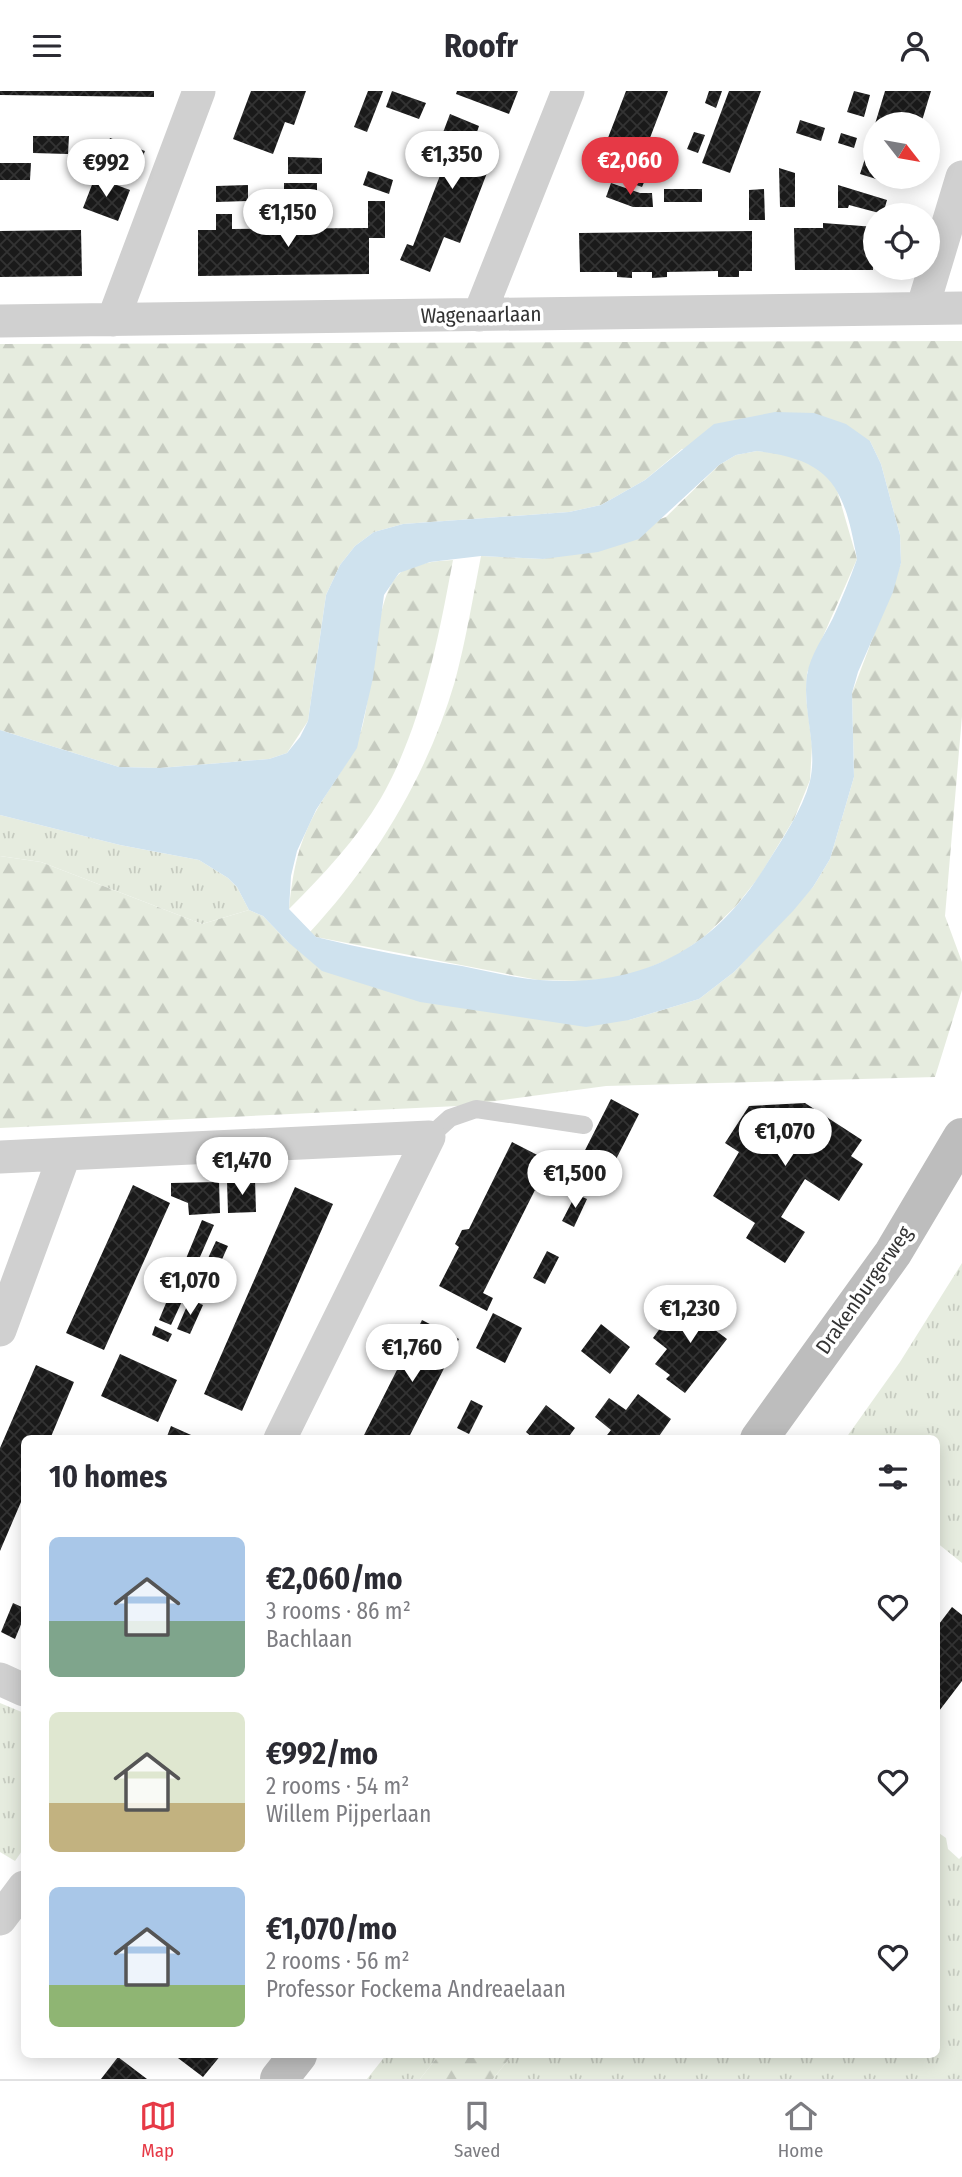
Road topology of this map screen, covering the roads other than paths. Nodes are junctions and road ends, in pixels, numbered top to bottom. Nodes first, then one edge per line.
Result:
1 (199, 91) edge
2 (568, 91) edge
3 (962, 177) edge
4 (923, 306) junction
5 (962, 308) edge
6 (480, 315) junction
7 (113, 320) junction
8 (0, 321) edge
9 (584, 1125) dead end
10 (429, 1137) junction
11 (962, 1137) edge
12 (64, 1156) junction
13 (0, 1157) edge
14 (0, 1330) edge
15 (282, 1435) edge
16 (762, 1435) edge
17 (0, 1679) edge
18 (21, 1689) edge
19 (296, 2058) edge
20 (279, 2079) edge

1 - 7 street
2 - 6 street
3 - 4 street
4 - 5 street, Wagenaarlaan
4 - 6 street, Wagenaarlaan
6 - 7 street, Wagenaarlaan
7 - 8 street, Wagenaarlaan
9 - 10 lane
10 - 12 street
10 - 15 street
11 - 16 main road, Drakenburgerweg
12 - 13 street
12 - 14 street
17 - 18 street
19 - 20 main road

